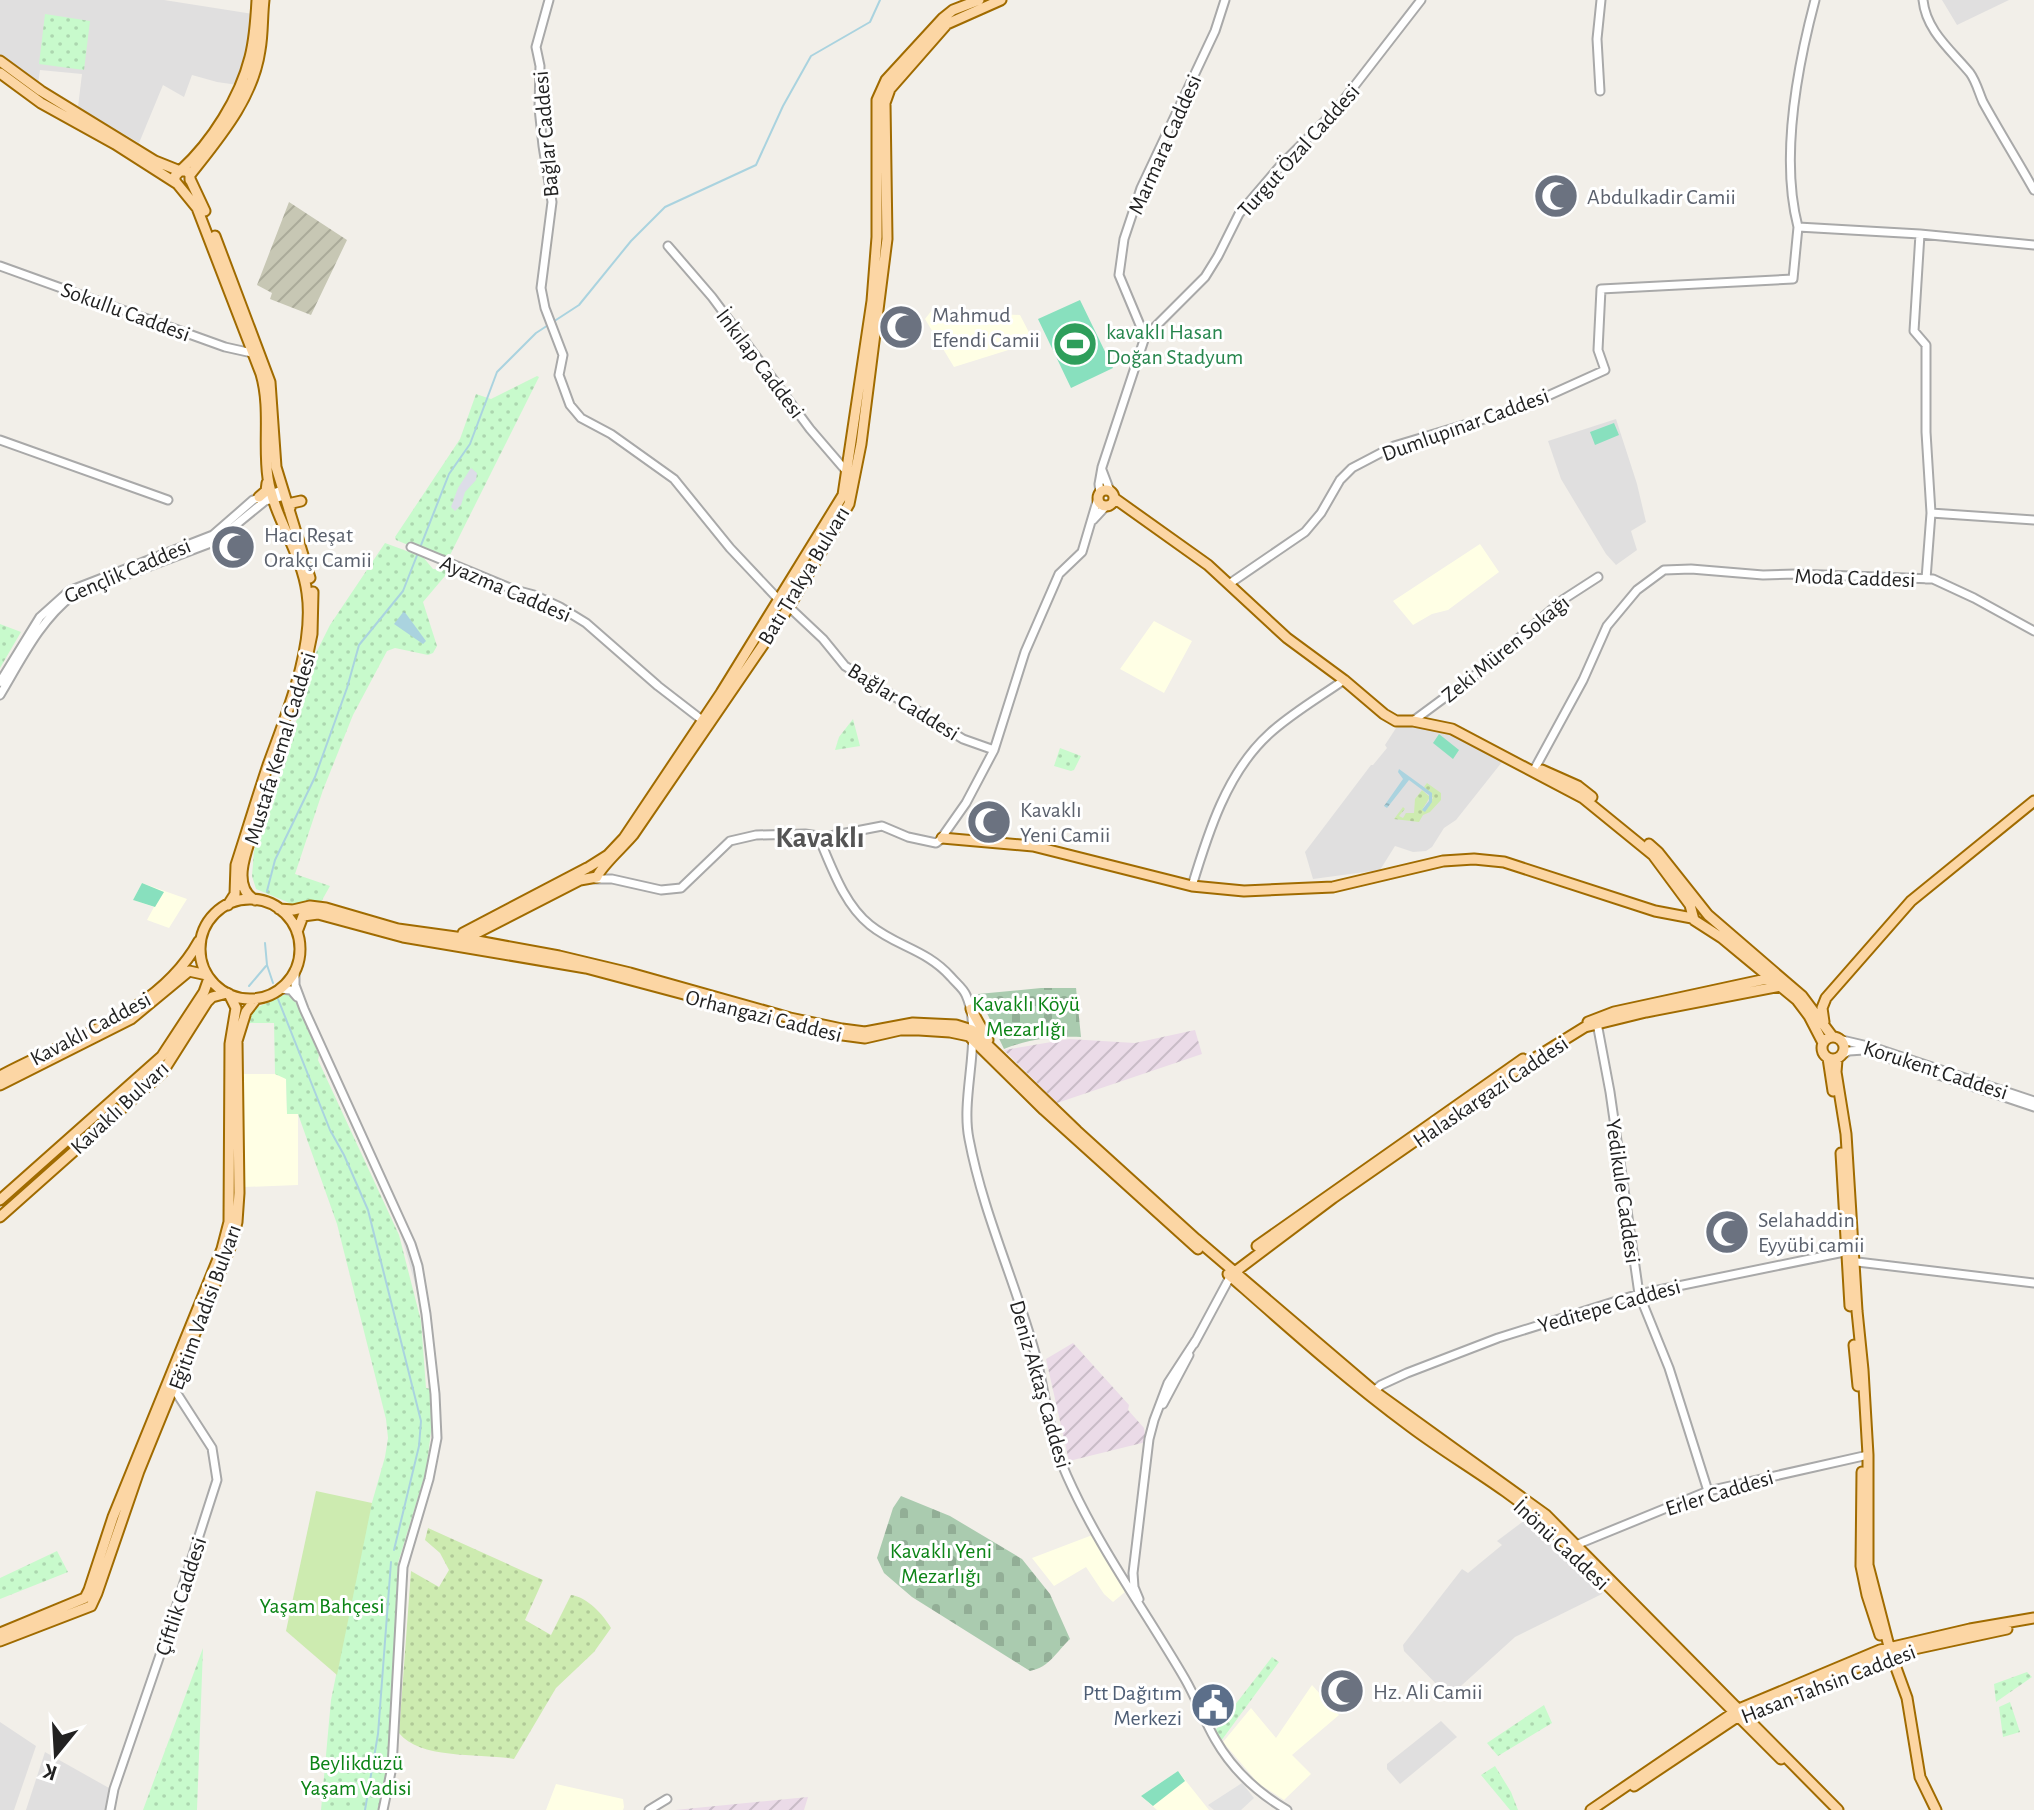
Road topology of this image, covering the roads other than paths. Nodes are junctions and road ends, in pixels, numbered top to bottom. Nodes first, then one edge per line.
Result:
1 (257, 0) edge
2 (264, 0) edge
3 (549, 0) edge
4 (979, 0) edge
5 (1001, 0) edge
6 (1225, 0) edge
7 (1421, 0) edge
8 (1601, 0) edge
9 (1815, 0) edge
10 (1923, 0) edge
11 (0, 61) edge
12 (0, 73) edge
13 (1600, 91) dead end
14 (185, 174) junction
15 (178, 184) junction
16 (2034, 190) edge
17 (1798, 227) junction
18 (1920, 234) junction
19 (2034, 245) edge
20 (668, 246) dead end
21 (0, 266) edge
22 (1145, 337) junction
23 (252, 353) junction
24 (0, 440) edge
25 (851, 475) junction
26 (273, 478) junction
27 (285, 495) junction
28 (259, 497) junction
29 (1108, 499) junction
30 (168, 500) dead end
31 (1931, 513) junction
32 (2034, 520) edge
33 (411, 547) dead end
34 (1598, 577) dead end
35 (1926, 579) junction
36 (1229, 584) junction
37 (779, 600) junction
38 (789, 607) junction
39 (2034, 631) edge
40 (1344, 680) junction
41 (0, 682) edge
42 (0, 695) edge
43 (706, 721) junction
44 (1413, 721) junction
45 (994, 750) junction
46 (1534, 770) junction
47 (2034, 801) edge
48 (819, 838) junction
49 (942, 838) junction
50 (588, 868) junction
51 (596, 876) junction
52 (1192, 886) junction
53 (255, 900) junction
54 (228, 905) junction
55 (279, 909) junction
56 (1705, 911) junction
57 (1692, 917) junction
58 (490, 928) junction
59 (297, 932) junction
60 (203, 934) junction
61 (459, 940) junction
62 (489, 943) junction
63 (295, 970) junction
64 (208, 976) junction
65 (1771, 978) junction
66 (1841, 981) junction
67 (1781, 986) junction
68 (280, 989) junction
69 (228, 994) junction
70 (1800, 995) junction
71 (256, 999) junction
72 (304, 1009) junction
73 (971, 1009) junction
74 (1597, 1023) junction
75 (959, 1026) junction
76 (972, 1034) junction
77 (1833, 1035) junction
78 (1823, 1043) junction
79 (994, 1050) junction
80 (1836, 1057) junction
81 (0, 1076) edge
82 (0, 1085) edge
83 (1042, 1103) junction
84 (2034, 1104) edge
85 (1346, 1186) junction
86 (0, 1200) edge
87 (0, 1217) edge
88 (1851, 1256) junction
89 (1230, 1272) junction
90 (2034, 1283) edge
91 (1639, 1294) junction
92 (1351, 1376) junction
93 (173, 1381) junction
94 (1374, 1391) junction
95 (1389, 1407) junction
96 (1865, 1456) junction
97 (1708, 1491) junction
98 (1574, 1547) junction
99 (1135, 1550) junction
100 (1115, 1564) junction
101 (88, 1602) junction
102 (2034, 1618) edge
103 (1149, 1619) junction
104 (2034, 1624) edge
105 (0, 1633) edge
106 (0, 1641) edge
107 (1889, 1650) junction
108 (1738, 1713) junction
109 (667, 1799) dead end
110 (110, 1810) edge
111 (383, 1810) edge
112 (649, 1810) edge
113 (1287, 1810) edge
114 (1594, 1810) edge
115 (1831, 1810) edge
116 (1838, 1810) edge
117 (1936, 1810) edge

1 - 14 main road
2 - 14 main road
3 - 37 street, Bağlar Caddesi
4 - 25 main road, Batı Trakya Bulvarı
5 - 25 main road, Batı Trakya Bulvarı
6 - 22 street, Marmara Caddesi
7 - 22 street, Turgut Özal Caddesi
8 - 13 street
9 - 17 street
10 - 16 street
11 - 14 main road
12 - 15 main road, Mustafa Kemal Caddesi
14 - 15 main road
14 - 26 main road, Mustafa Kemal Caddesi
15 - 23 main road, Mustafa Kemal Caddesi
17 - 18 street
17 - 36 street, Dumlupınar Caddesi
18 - 19 street
18 - 31 street
20 - 25 street, İnkılap Caddesi
21 - 23 street, Sokullu Caddesi
22 - 29 street
23 - 26 main road, Mustafa Kemal Caddesi
24 - 30 street
25 - 37 main road, Batı Trakya Bulvarı
25 - 38 main road, Batı Trakya Bulvarı
26 - 27 main road, Mustafa Kemal Caddesi
26 - 28 main road
27 - 28 street, Gençlik Caddesi
27 - 42 street, Gençlik Caddesi
27 - 53 main road, Mustafa Kemal Caddesi
27 - 54 main road, Mustafa Kemal Caddesi
28 - 41 street, Gençlik Caddesi
29 - 36 main road
29 - 45 street
31 - 32 street
31 - 35 street
33 - 43 street, Ayazma Caddesi
34 - 44 street, Zeki Müren Sokağı
35 - 39 street, Moda Caddesi
35 - 46 street, Moda Caddesi
36 - 40 main road
37 - 38 main road
37 - 43 main road, Batı Trakya Bulvarı
38 - 43 main road, Batı Trakya Bulvarı
38 - 45 street, Bağlar Caddesi
40 - 44 main road
40 - 52 street
43 - 50 main road, Batı Trakya Bulvarı
43 - 51 main road, Batı Trakya Bulvarı
44 - 46 main road
45 - 49 street
46 - 56 main road
46 - 57 main road
47 - 66 main road
48 - 49 street
48 - 51 street
48 - 73 street
49 - 52 main road
50 - 51 main road
50 - 61 main road, Batı Trakya Bulvarı
51 - 58 main road, Batı Trakya Bulvarı
52 - 57 main road
53 - 54 main road
53 - 55 main road
54 - 60 main road
55 - 59 main road
55 - 61 main road
56 - 57 main road
56 - 70 main road
57 - 65 main road
58 - 61 main road, Batı Trakya Bulvarı
58 - 62 main road
59 - 61 main road
59 - 63 main road
60 - 64 main road
60 - 81 main road, Kavaklı Caddesi
61 - 62 main road, Orhangazi Caddesi
61 - 76 main road, Orhangazi Caddesi
62 - 75 main road, Orhangazi Caddesi
63 - 68 main road
63 - 72 street
64 - 69 main road
64 - 82 main road, Kavaklı Caddesi
64 - 86 main road, Kavaklı Bulvarı
65 - 67 main road
65 - 85 main road
66 - 70 main road
66 - 77 main road
67 - 74 main road, Halaskargazi Caddesi
67 - 78 main road
68 - 71 main road
68 - 72 street
69 - 71 main road
69 - 87 main road, Kavaklı Bulvarı
69 - 93 main road, Eğitim Vadisi Bulvarı
70 - 77 main road
71 - 93 main road, Eğitim Vadisi Bulvarı
72 - 111 street
73 - 75 main road
73 - 76 street, Deniz Aktaş Caddesi
73 - 79 main road
74 - 85 main road, Halaskargazi Caddesi
74 - 91 street, Yedikule Caddesi
75 - 76 main road, Orhangazi Caddesi
76 - 79 main road, Orhangazi Caddesi
76 - 83 main road, Orhangazi Caddesi
76 - 100 street, Deniz Aktaş Caddesi
77 - 78 main road
77 - 80 main road
77 - 84 street, Korukent Caddesi
78 - 80 main road
79 - 83 main road, Orhangazi Caddesi
80 - 84 street, Korukent Caddesi
80 - 88 main road
83 - 89 main road, Orhangazi Caddesi
85 - 89 main road
88 - 90 street, Yeditepe Caddesi
88 - 91 street, Yeditepe Caddesi
88 - 96 main road
89 - 92 main road, Orhangazi Caddesi
89 - 99 street
91 - 94 street, Yeditepe Caddesi
91 - 97 street, Yedikule Caddesi
92 - 94 main road
92 - 95 main road
93 - 101 main road, Eğitim Vadisi Bulvarı
93 - 110 street, Çiftlik Caddesi
94 - 95 main road
95 - 98 main road
96 - 97 street, Erler Caddesi
96 - 107 main road
97 - 98 street, Erler Caddesi
98 - 108 main road
99 - 100 street
99 - 103 street
100 - 103 street, Deniz Aktaş Caddesi
101 - 105 main road
101 - 106 main road
102 - 107 main road, Hasan Tahsin Caddesi
103 - 113 street, Deniz Aktaş Caddesi
104 - 107 main road, Hasan Tahsin Caddesi
107 - 108 main road, Hasan Tahsin Caddesi
107 - 117 main road
108 - 114 main road, Hasan Tahsin Caddesi
108 - 115 main road
108 - 116 main road
109 - 112 street

